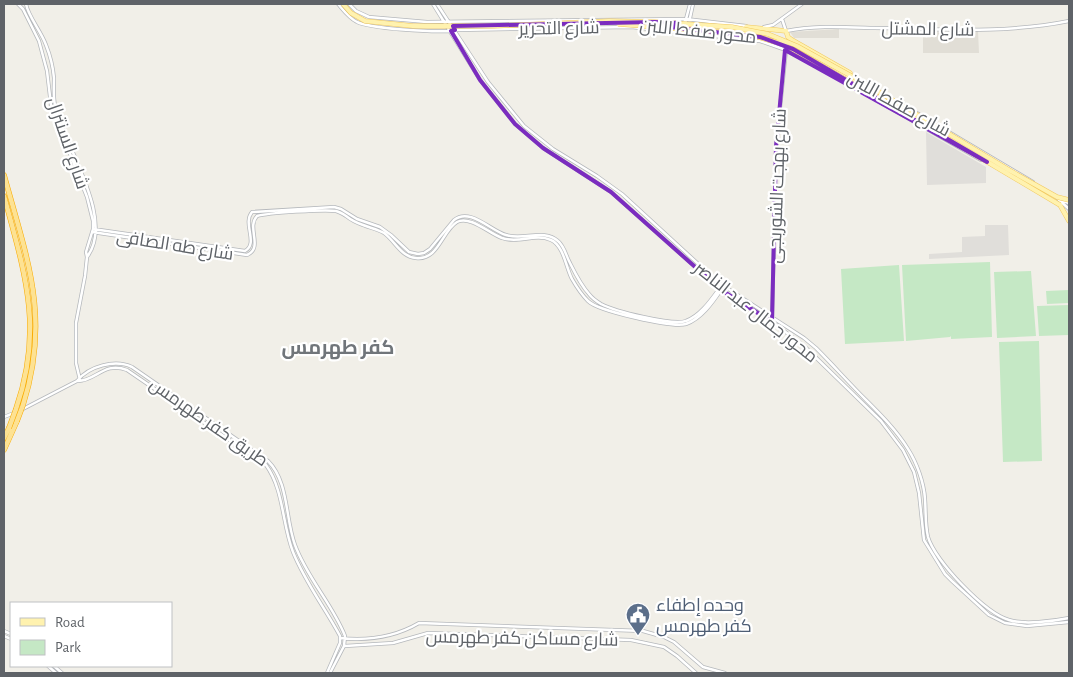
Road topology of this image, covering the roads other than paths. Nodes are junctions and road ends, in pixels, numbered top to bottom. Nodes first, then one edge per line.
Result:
1 (18, 4) edge
2 (341, 4) edge
3 (348, 4) edge
4 (433, 4) edge
5 (437, 4) edge
6 (692, 4) edge
7 (802, 4) edge
8 (26, 5) edge
9 (22, 8) junction
10 (780, 20) junction
11 (687, 21) junction
12 (1069, 21) edge
13 (446, 22) junction
14 (450, 22) junction
15 (732, 24) junction
16 (455, 30) junction
17 (451, 31) junction
18 (786, 31) junction
19 (674, 32) junction
20 (786, 50) junction
21 (864, 83) junction
22 (52, 100) junction
23 (987, 162) junction
24 (4, 175) edge
25 (4, 196) edge
26 (1059, 199) junction
27 (1069, 202) edge
28 (1060, 205) junction
29 (323, 209) junction
30 (1069, 209) edge
31 (1069, 213) edge
32 (466, 217) junction
33 (1069, 220) edge
34 (465, 221) junction
35 (94, 231) junction
36 (174, 242) junction
37 (408, 254) junction
38 (720, 289) junction
39 (772, 316) junction
40 (772, 322) junction
41 (32, 347) junction
42 (79, 380) junction
43 (4, 417) edge
44 (4, 438) edge
45 (4, 450) edge
46 (967, 588) junction
47 (963, 592) junction
48 (1069, 618) edge
49 (1069, 622) edge
50 (340, 638) junction
51 (345, 639) junction
52 (339, 645) junction
53 (344, 646) junction
54 (329, 673) edge
55 (696, 673) edge
56 (724, 673) edge

1 - 9 street, شارع السنترال
2 - 11 main road, محور صفط اللبن, bridge
2 - 17 street, شارع التحرير
2 - 23 main road, محور صفط اللبن, bridge
3 - 13 street, شارع التحرير
4 - 13 street, محور جمال عبد الناصر
5 - 14 street, محور جمال عبد الناصر
6 - 11 street
7 - 10 street
8 - 9 street
8 - 22 street, شارع السنترال
9 - 22 street, شارع السنترال
10 - 15 street, شارع التحرير
10 - 18 street
11 - 14 street, شارع التحرير
11 - 15 street, شارع التحرير
11 - 18 main road, bridge
11 - 19 street
11 - 21 main road, محور صفط اللبن, bridge
12 - 18 street, شارع المشتل
13 - 14 street, شارع التحرير
13 - 17 street, محور جمال عبد الناصر
14 - 16 street, محور جمال عبد الناصر
15 - 26 street, شارع صفط اللبن
16 - 17 street, شارع التحرير
16 - 19 street, شارع التحرير
16 - 39 street, محور جمال عبد الناصر
17 - 38 street, محور جمال عبد الناصر
18 - 21 main road, bridge
19 - 20 street, شارع التحرير
20 - 23 street, شارع التحرير, bridge
20 - 39 street, شارع بهجت الشوربجى
21 - 27 main road, محور صفط اللبن, bridge
22 - 35 street, شارع السنترال
23 - 28 main road, محور صفط اللبن, bridge
24 - 41 highway
25 - 41 highway
26 - 27 street, شارع صفط اللبن
26 - 30 street, شارع صفط اللبن
28 - 31 main road
28 - 33 main road, محور صفط اللبن
29 - 36 street, شارع طه الصافى
29 - 36 street, شارع طه الصافى
29 - 37 street
32 - 34 street
32 - 37 street
32 - 38 street
34 - 37 street
34 - 38 street
35 - 36 street, شارع طه الصافى
35 - 42 street, شارع السنترال
38 - 40 street, محور جمال عبد الناصر
39 - 40 street, شارع بهجت الشوربجى
39 - 46 street, محور جمال عبد الناصر
40 - 47 street, محور جمال عبد الناصر
41 - 44 highway, bridge
41 - 45 highway, bridge
42 - 43 street, طريق كفر طهرمس
42 - 50 street, طريق كفر طهرمس
42 - 51 street, طريق كفر طهرمس
46 - 47 street
46 - 48 street, محور جمال عبد الناصر
47 - 49 street, محور جمال عبد الناصر
50 - 51 street
50 - 52 street
51 - 53 street
51 - 56 street
52 - 53 street, شارع مساكن كفر طهرمس
52 - 54 street
53 - 54 street
53 - 55 street, شارع مساكن كفر طهرمس

